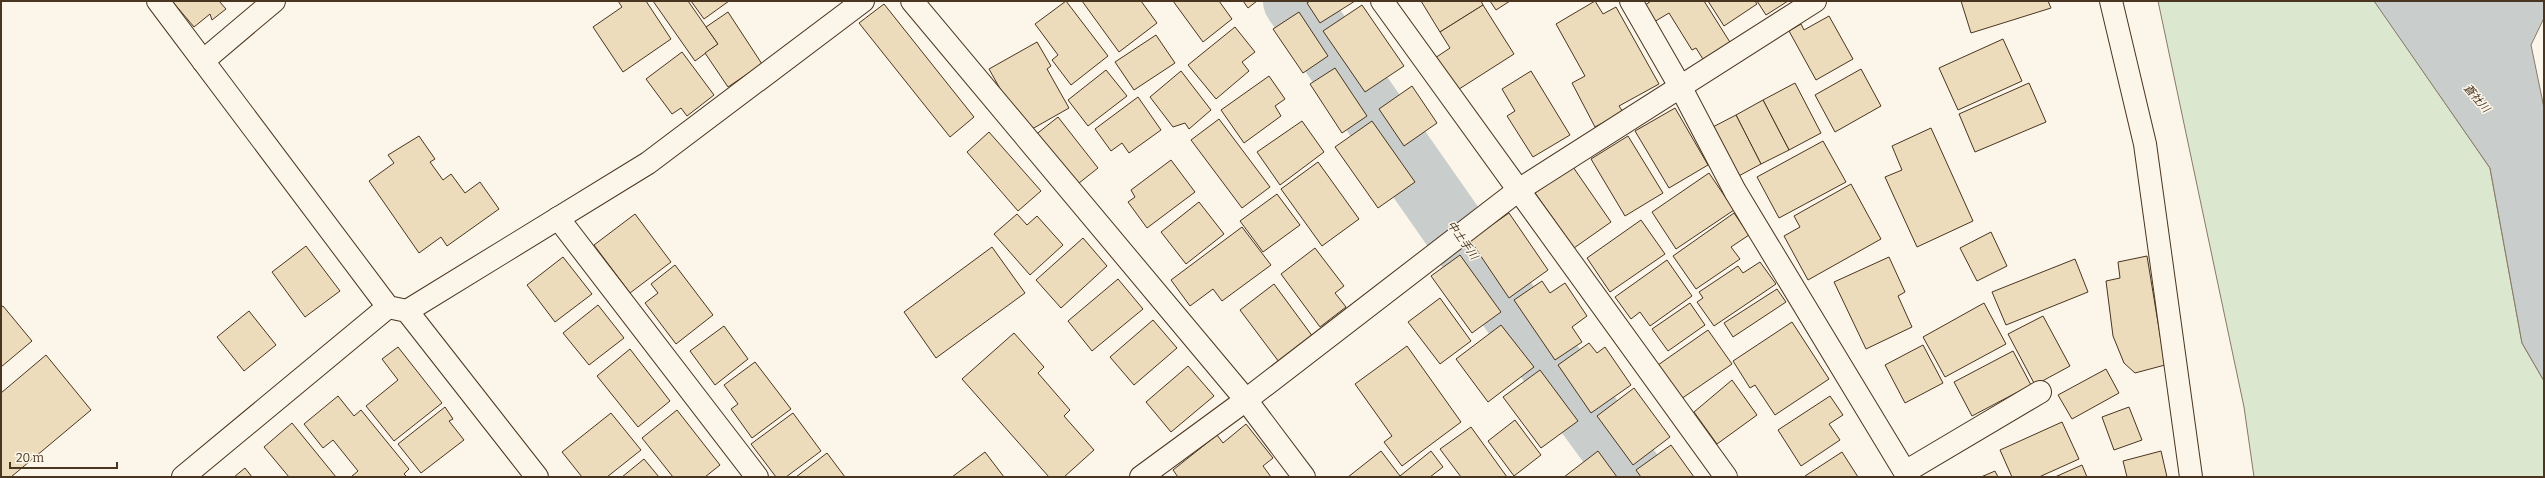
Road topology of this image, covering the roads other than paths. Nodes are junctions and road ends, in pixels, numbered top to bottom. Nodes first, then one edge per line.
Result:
1 (158, 1) edge
2 (274, 1) edge
3 (863, 1) edge
4 (912, 1) edge
5 (1382, 1) edge
6 (1631, 1) edge
7 (1815, 1) edge
8 (2111, 1) edge
9 (203, 61) junction
10 (1681, 88) junction
11 (1520, 189) junction
12 (558, 218) junction
13 (397, 309) junction
14 (2040, 392) dead end
15 (1246, 400) junction
16 (183, 477) edge
17 (538, 477) edge
18 (757, 477) edge
19 (1141, 477) edge
20 (1304, 477) edge
21 (1726, 477) edge
22 (2191, 477) edge

1 - 9 street
2 - 9 street
3 - 12 street
4 - 15 street
5 - 11 street
6 - 10 street
7 - 10 street
8 - 22 street
9 - 13 street
10 - 11 street
10 - 14 street
11 - 15 street
11 - 21 street
12 - 13 street
12 - 18 street
13 - 16 street
13 - 17 street
15 - 19 street
15 - 20 street

